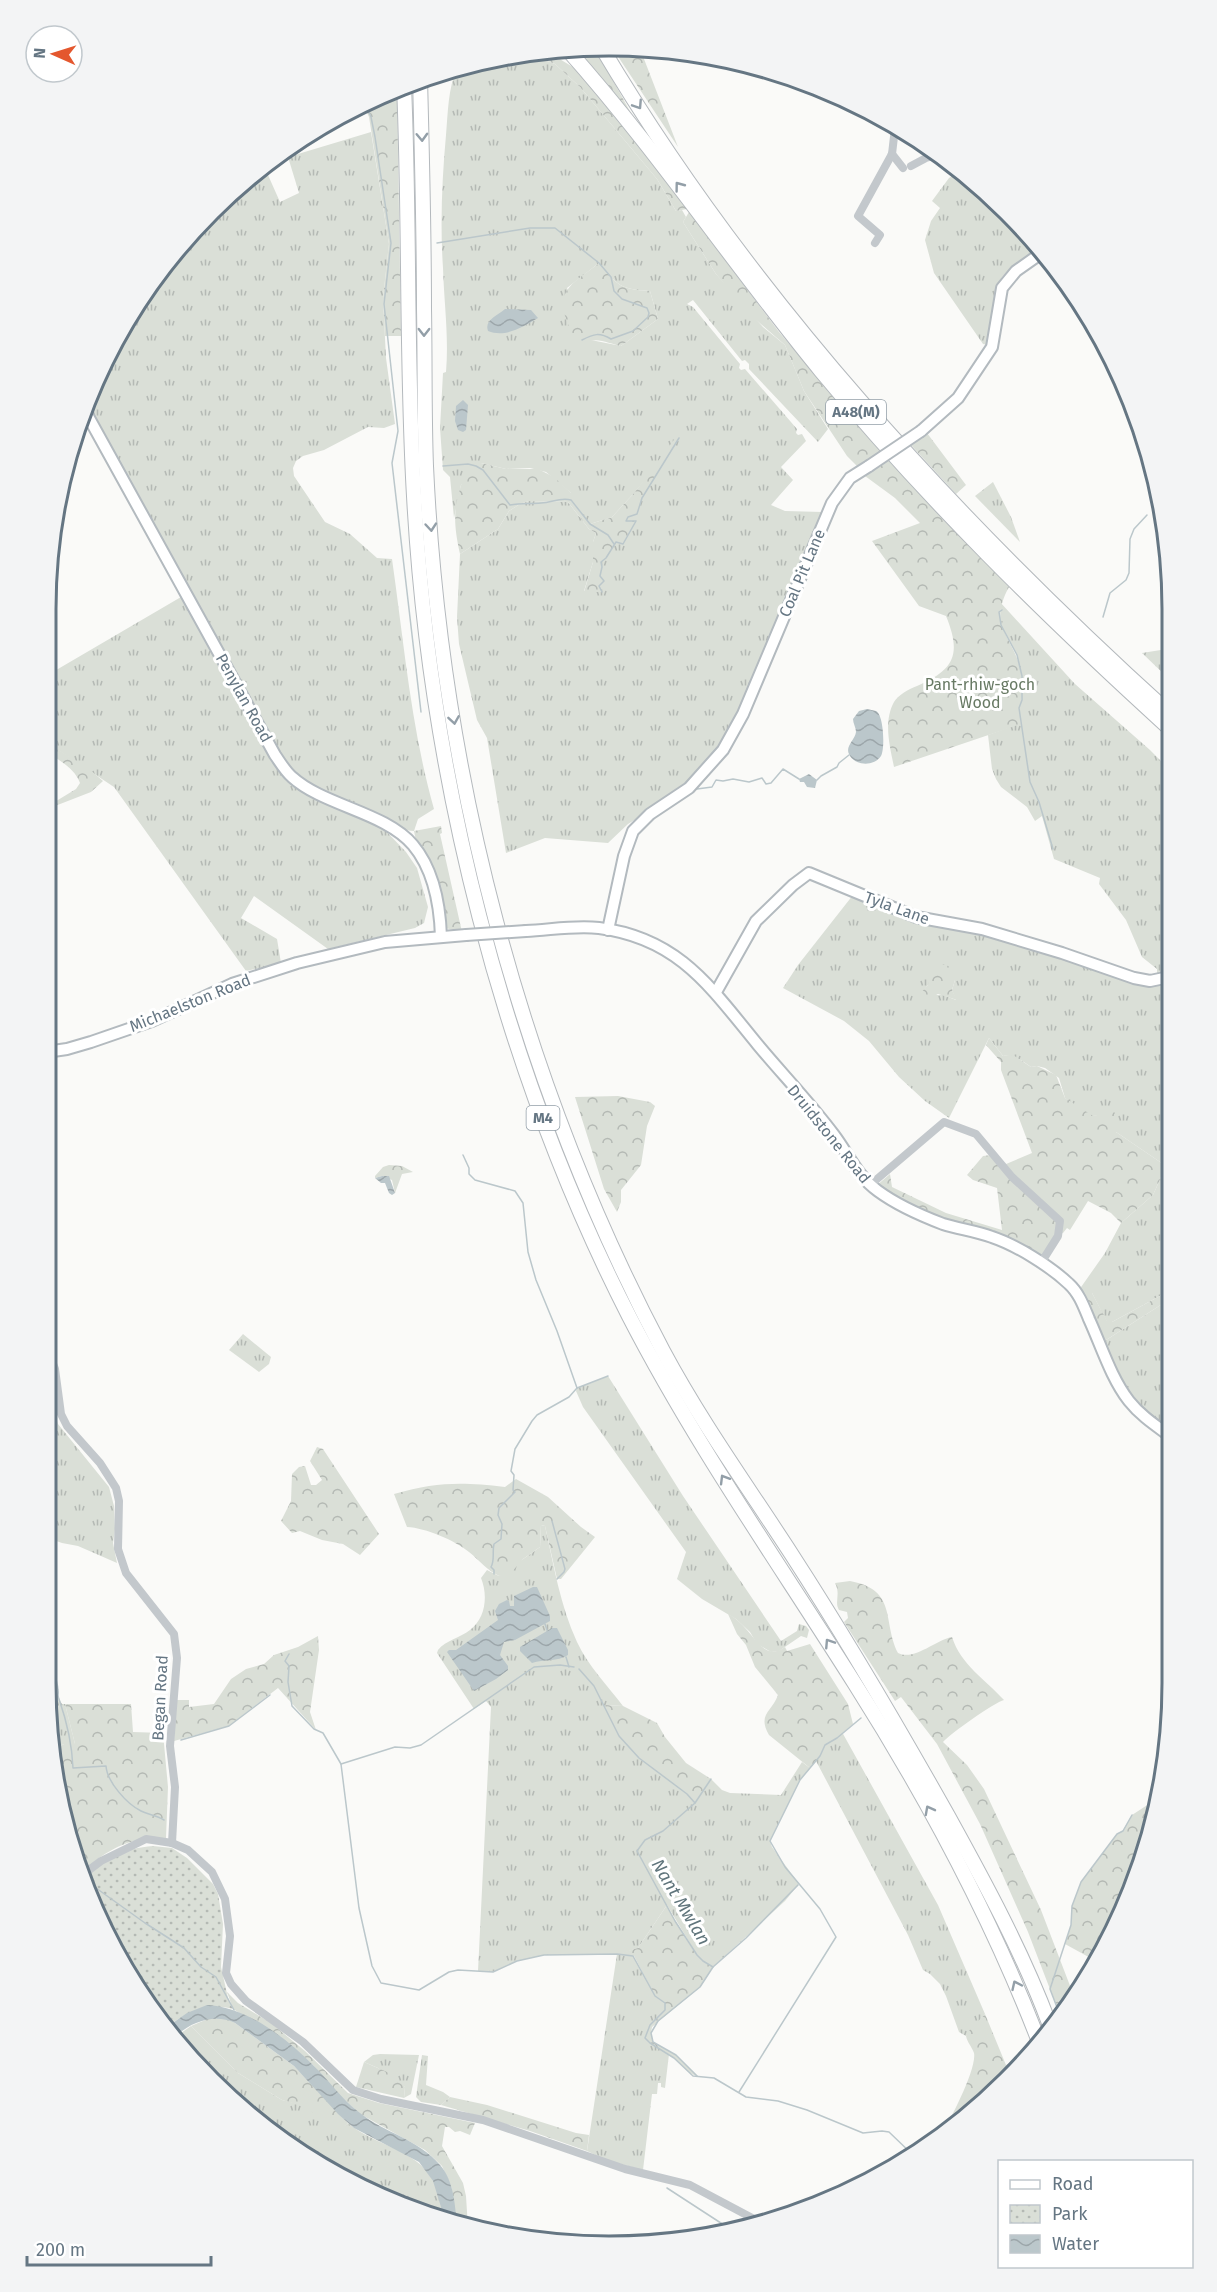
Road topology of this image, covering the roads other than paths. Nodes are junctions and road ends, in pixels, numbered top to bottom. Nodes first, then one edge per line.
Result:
1 (607, 56) edge
2 (574, 57) edge
3 (420, 89) edge
4 (404, 95) edge
5 (894, 136) edge
6 (892, 154) junction
7 (928, 157) edge
8 (875, 243) dead end
9 (1035, 258) edge
10 (90, 419) edge
11 (1162, 706) edge
12 (1162, 721) edge
13 (608, 930) junction
14 (441, 937) junction
15 (1162, 978) edge
16 (716, 992) junction
17 (56, 1051) edge
18 (870, 1185) junction
19 (1041, 1263) junction
20 (56, 1376) edge
21 (1162, 1430) edge
22 (171, 1843) junction
23 (89, 1870) edge
24 (1048, 2018) edge
25 (1036, 2034) edge
26 (752, 2218) edge

1 -> 11 highway, A48(M)
12 -> 2 highway, A48(M)
3 -> 24 highway, M4
25 -> 4 highway, M4
5 - 6 street
6 - 7 street
6 - 8 street
9 - 13 street, Coal Pit Lane, bridge
10 - 14 street, Penylan Road
13 - 14 street, Druidstone Road, bridge
13 - 16 street, Druidstone Road
14 - 17 street, Michaelston Road
15 - 16 street, Tyla Lane
16 - 18 street, Druidstone Road
18 - 19 street, Druidstone Road
18 - 19 street
19 - 21 street, Druidstone Road
20 - 22 street, Began Road
22 - 23 street
22 - 26 street

